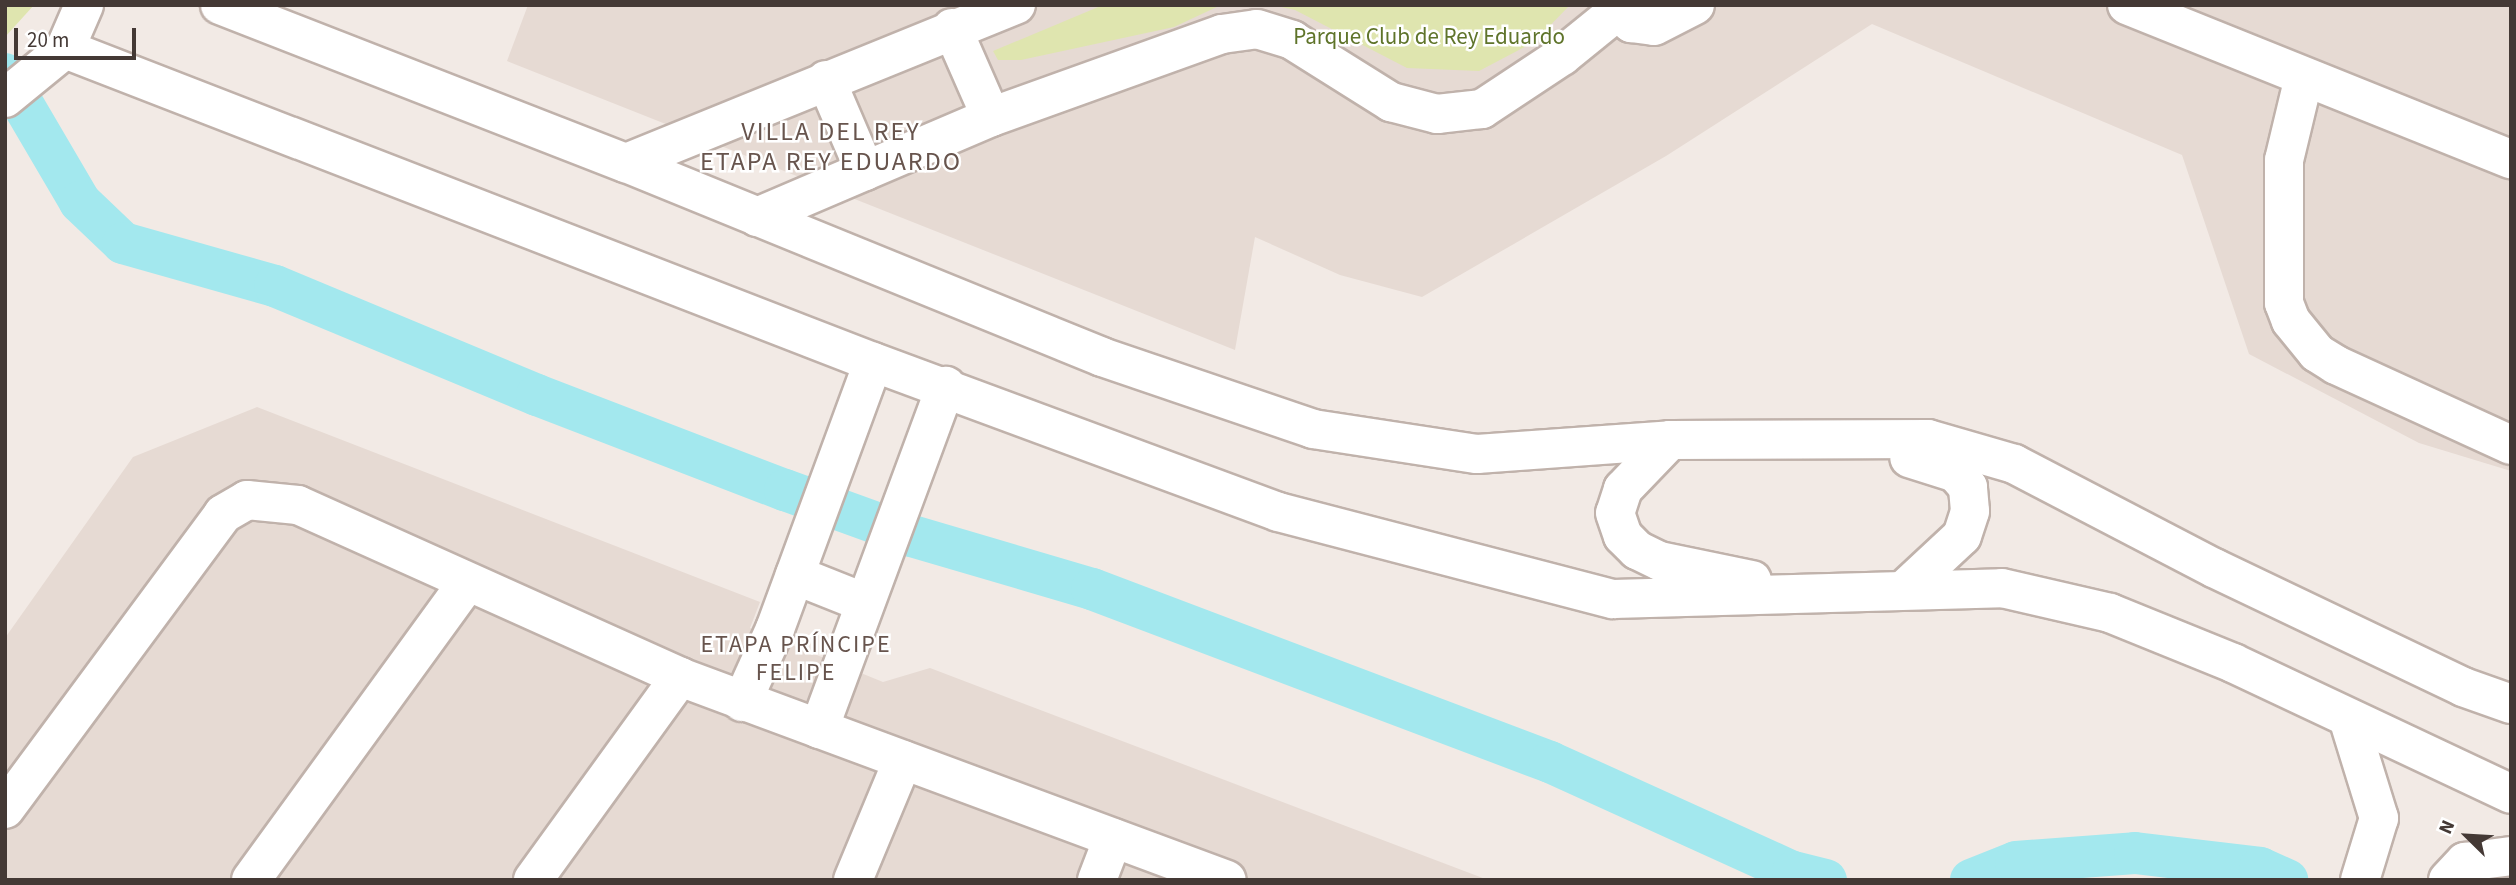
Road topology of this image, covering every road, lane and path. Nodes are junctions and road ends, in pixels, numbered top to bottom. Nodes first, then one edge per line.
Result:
1 (84, 5) edge
2 (220, 5) edge
3 (1016, 5) edge
4 (1695, 5) edge
5 (2127, 5) edge
6 (1622, 8) edge
7 (952, 28) junction
8 (65, 49) junction
9 (2304, 77) junction
10 (826, 80) junction
11 (5, 98) edge
12 (991, 117) junction
13 (2511, 159) edge
14 (626, 163) junction
15 (865, 171) junction
16 (757, 217) junction
17 (873, 362) junction
18 (946, 386) junction
19 (1793, 436) junction
20 (1670, 440) junction
21 (2511, 445) edge
22 (795, 575) junction
23 (466, 584) junction
24 (1904, 590) junction
25 (1826, 595) junction
26 (863, 602) junction
27 (680, 677) junction
28 (741, 702) junction
29 (2511, 704) edge
30 (2348, 718) junction
31 (819, 729) junction
32 (903, 760) junction
33 (2511, 794) edge
34 (5, 809) edge
35 (1113, 838) junction
36 (2511, 856) edge
37 (251, 880) edge
38 (533, 880) edge
39 (853, 880) edge
40 (1097, 880) edge
41 (1227, 880) edge
42 (2360, 880) edge
43 (2448, 880) edge

1 - 8 street
2 - 14 street
3 - 7 street
4 - 6 street
5 - 9 street
6 - 12 street
7 - 10 street
7 - 12 street
8 - 11 street
8 - 17 street
9 - 13 street
9 - 21 street
10 - 14 street
10 - 15 street
12 - 15 street
14 - 16 street
15 - 16 street
16 - 20 street
17 - 18 street
17 - 22 street
18 - 25 street
18 - 26 street
19 - 20 street
19 - 24 street
19 - 29 street
20 - 25 street
22 - 26 street
22 - 28 street
23 - 27 street
23 - 34 street
23 - 37 street
24 - 25 street
24 - 30 street
26 - 31 street
27 - 28 street
27 - 38 street
28 - 31 street
30 - 33 street
30 - 42 street
31 - 32 street
32 - 35 street
32 - 39 street
35 - 40 street
35 - 41 street
36 - 43 street

